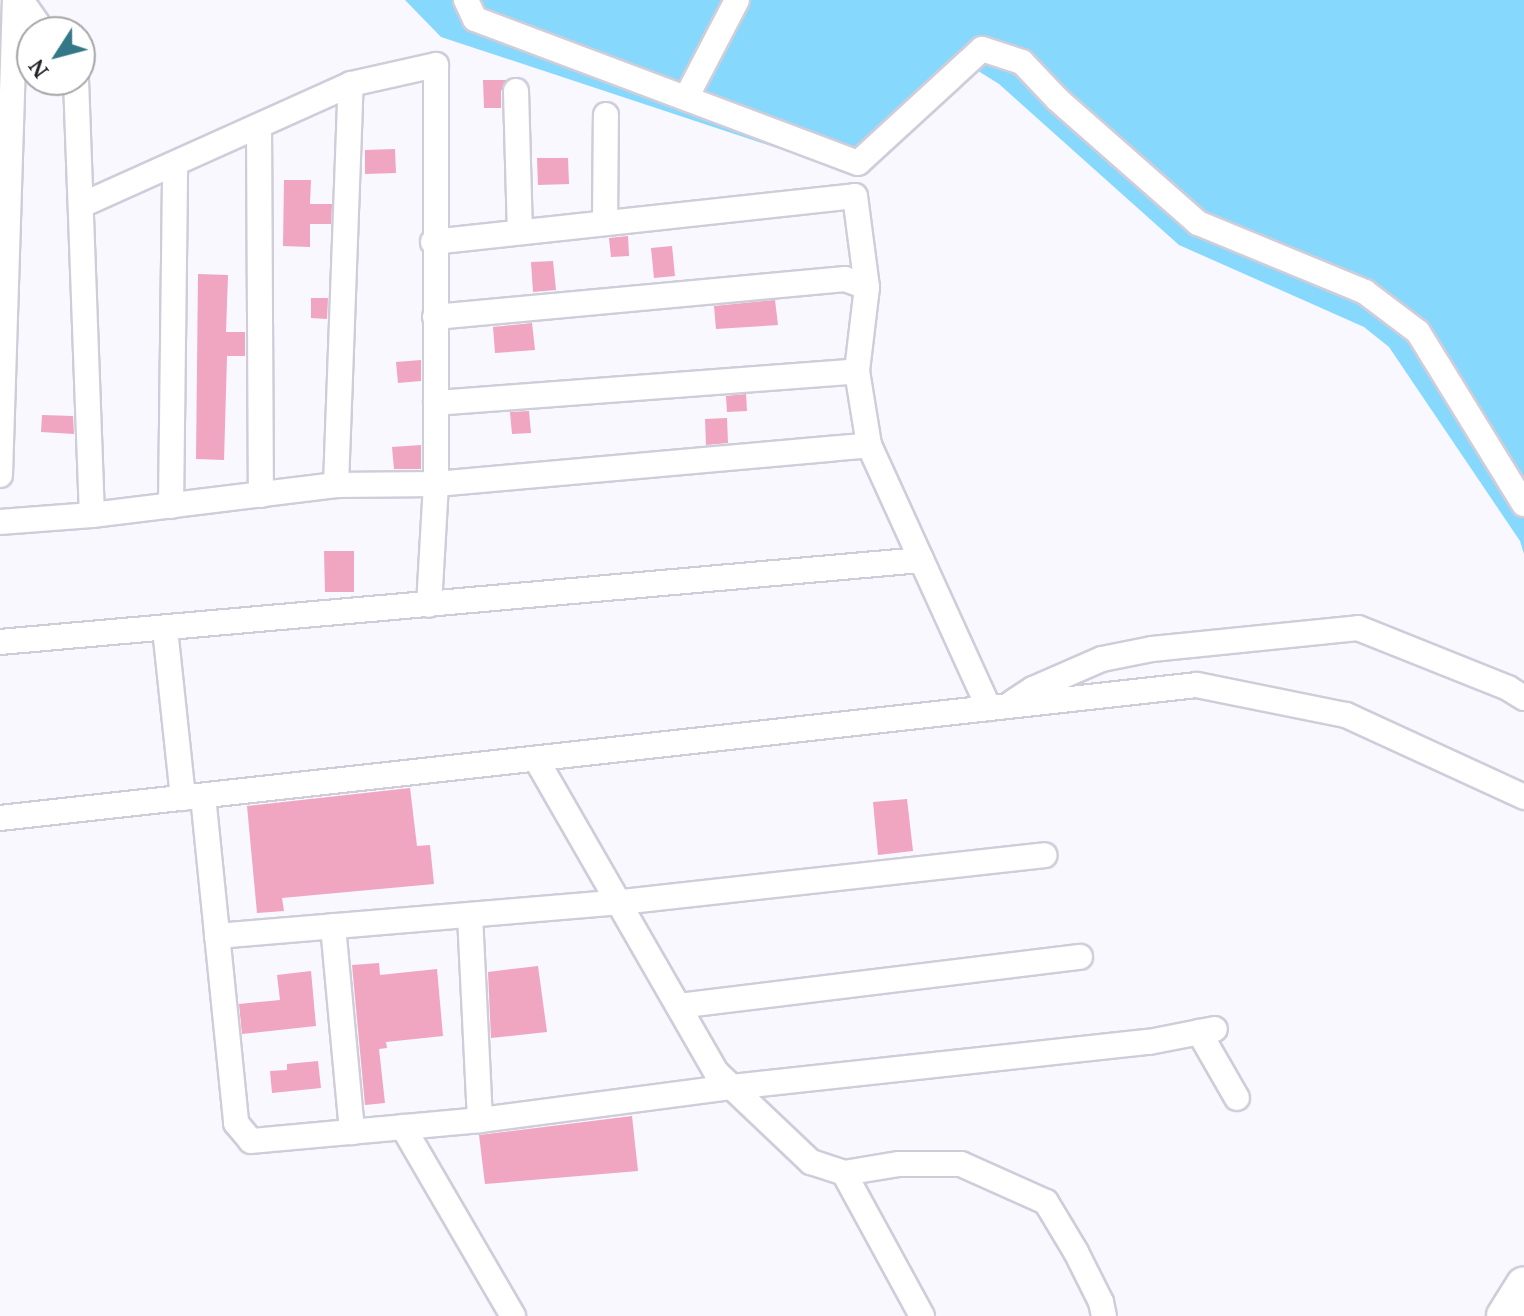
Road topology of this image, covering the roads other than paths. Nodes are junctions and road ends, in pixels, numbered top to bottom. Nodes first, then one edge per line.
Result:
1 (15, 0) edge
2 (466, 0) edge
3 (737, 0) edge
4 (351, 84) junction
5 (516, 91) dead end
6 (77, 96) edge
7 (686, 98) junction
8 (606, 115) dead end
9 (259, 126) junction
10 (175, 164) junction
11 (82, 205) junction
12 (605, 223) junction
13 (520, 232) junction
14 (433, 242) junction
15 (867, 287) junction
16 (435, 317) junction
17 (857, 371) junction
18 (436, 403) junction
19 (869, 445) junction
20 (0, 475) edge
21 (436, 484) junction
22 (336, 485) junction
23 (261, 495) junction
24 (1524, 504) edge
25 (171, 506) junction
26 (92, 515) junction
27 (0, 522) edge
28 (921, 560) junction
29 (429, 605) junction
30 (165, 629) junction
31 (0, 642) edge
32 (1524, 698) edge
33 (998, 707) junction
34 (536, 759) junction
35 (193, 797) junction
36 (1524, 797) edge
37 (0, 818) edge
38 (1044, 855) dead end
39 (621, 902) junction
40 (470, 915) junction
41 (333, 926) junction
42 (217, 936) junction
43 (1080, 957) dead end
44 (679, 1006) junction
45 (732, 1087) junction
46 (1237, 1098) dead end
47 (480, 1120) junction
48 (403, 1127) junction
49 (352, 1132) junction
50 (844, 1173) junction
51 (1524, 1286) edge
52 (513, 1316) edge
53 (922, 1316) edge
54 (1104, 1316) edge
55 (1505, 1316) edge

1 - 20 street
2 - 7 street
3 - 7 street
4 - 9 street
4 - 14 street
4 - 22 street
5 - 13 street
6 - 11 street
7 - 24 street
8 - 12 street
9 - 10 street
9 - 23 street
10 - 11 street
10 - 25 street
11 - 26 street
12 - 13 street
12 - 15 street
13 - 14 street
14 - 16 street
15 - 16 street
15 - 17 street
16 - 18 street
17 - 18 street
17 - 19 street
18 - 21 street
19 - 21 street
19 - 28 street
21 - 22 street
21 - 29 street
22 - 23 street
23 - 25 street
25 - 26 street
26 - 27 street
28 - 29 street
28 - 33 street
29 - 30 street
30 - 31 street
30 - 35 street
32 - 33 street
33 - 34 street
33 - 36 street
34 - 35 street
34 - 39 street
35 - 37 street
35 - 42 street
38 - 39 street
39 - 40 street
39 - 44 street
40 - 41 street
40 - 47 street
41 - 42 street
41 - 49 street
42 - 49 street
43 - 44 street
44 - 45 street
45 - 46 street
45 - 47 street
45 - 50 street
47 - 48 street
48 - 49 street
48 - 52 street
50 - 53 street
50 - 54 street
51 - 55 highway

